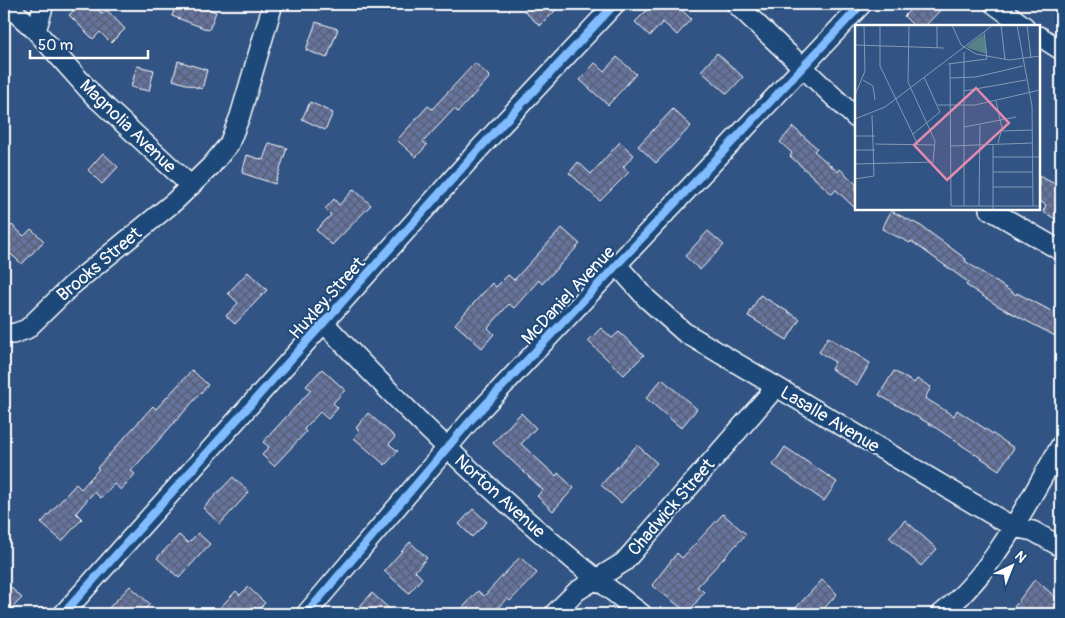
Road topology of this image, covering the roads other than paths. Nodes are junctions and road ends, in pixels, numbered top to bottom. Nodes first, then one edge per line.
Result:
1 (6, 4) edge
2 (44, 4) edge
3 (273, 4) edge
4 (615, 4) edge
5 (736, 4) edge
6 (862, 4) edge
7 (994, 4) edge
8 (1023, 25) edge
9 (36, 31) junction
10 (1040, 37) edge
11 (1061, 50) edge
12 (802, 67) junction
13 (855, 117) edge
14 (191, 186) junction
15 (991, 210) edge
16 (1061, 251) edge
17 (617, 265) junction
18 (324, 324) junction
19 (4, 333) edge
20 (776, 387) junction
21 (1061, 445) edge
22 (446, 448) junction
23 (1013, 527) junction
24 (1061, 547) edge
25 (595, 579) junction
26 (63, 614) edge
27 (306, 614) edge
28 (554, 614) edge
29 (642, 614) edge
30 (941, 614) edge

1 - 9 street, Magnolia Avenue
2 - 9 street
3 - 14 street, Magnolia Avenue
4 - 18 street, Huxley Street
5 - 12 street
6 - 12 street, McDaniel Avenue
7 - 8 street
9 - 14 street, Magnolia Avenue
10 - 11 street
12 - 13 street
12 - 17 street, McDaniel Avenue
14 - 19 street, Brooks Street
15 - 16 street
17 - 20 street, Lasalle Avenue
17 - 22 street, McDaniel Avenue
18 - 22 street, Norton Avenue
18 - 26 street, Huxley Street
20 - 23 street, Lasalle Avenue
20 - 25 street, Chadwick Street
21 - 23 street
22 - 25 street, Norton Avenue
22 - 27 street, McDaniel Avenue
23 - 24 street, Lasalle Avenue
23 - 30 street
25 - 28 street, Chadwick Street
25 - 29 street, Norton Avenue

